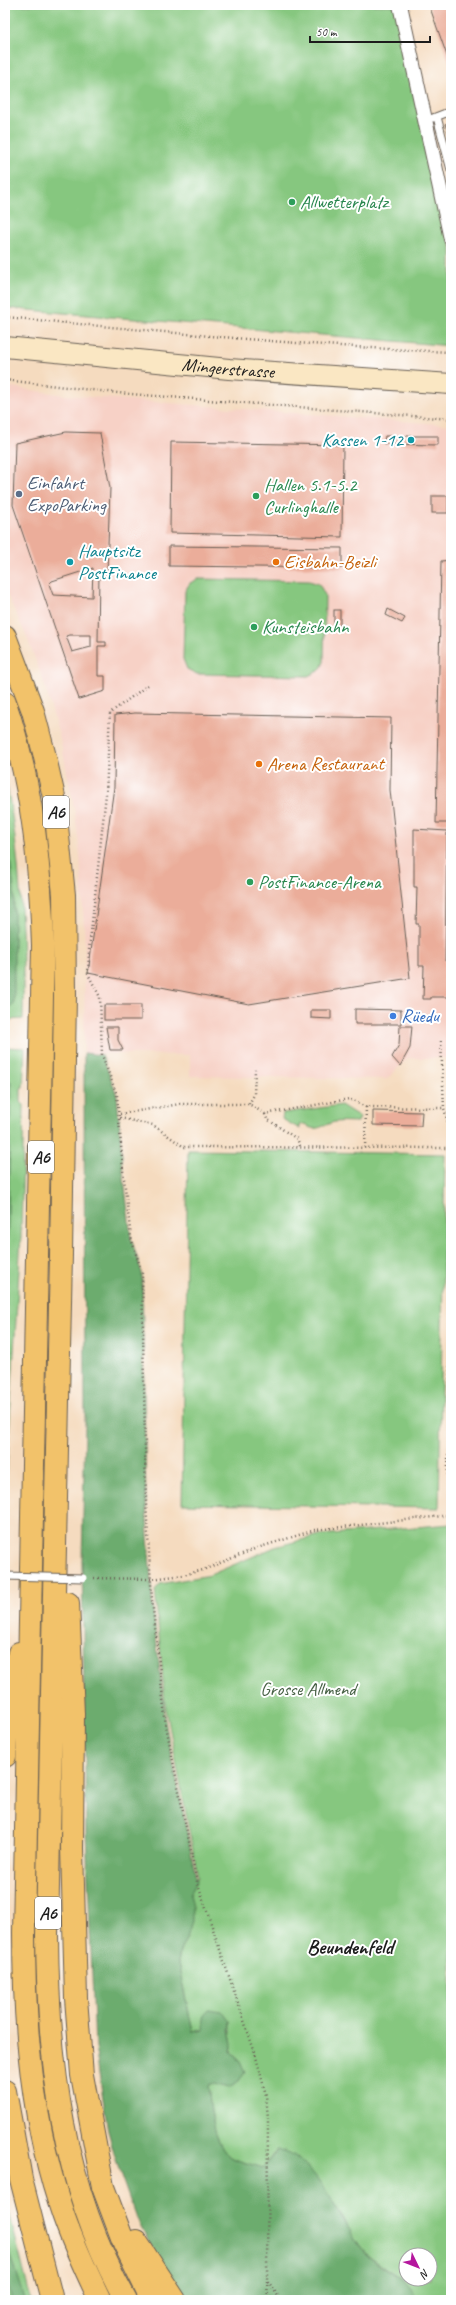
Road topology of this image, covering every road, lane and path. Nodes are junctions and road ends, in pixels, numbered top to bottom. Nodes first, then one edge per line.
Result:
1 (400, 5) edge
2 (451, 112) edge
3 (431, 118) junction
4 (451, 170) edge
5 (451, 239) edge
6 (5, 317) edge
7 (5, 347) edge
8 (451, 352) edge
9 (5, 380) edge
10 (451, 384) edge
11 (451, 419) edge
12 (5, 636) edge
13 (148, 685) dead end
14 (5, 703) edge
15 (441, 1041) dead end
16 (255, 1069) dead end
17 (249, 1104) junction
18 (366, 1107) junction
19 (444, 1108) junction
20 (120, 1114) junction
21 (265, 1114) junction
22 (120, 1118) junction
23 (451, 1136) edge
24 (301, 1148) junction
25 (364, 1148) junction
26 (451, 1148) edge
27 (451, 1300) edge
28 (56, 1513) junction
29 (449, 1515) edge
30 (5, 1576) edge
31 (83, 1578) joint
32 (152, 1579) junction
33 (32, 1583) junction
34 (5, 1756) edge
35 (5, 2092) edge
36 (98, 2152) junction
37 (268, 2280) junction
38 (52, 2300) edge
39 (100, 2300) edge
40 (126, 2300) edge
41 (152, 2300) edge
42 (175, 2300) edge
43 (268, 2300) edge
44 (281, 2300) edge

1 - 3 street
2 - 3 lane
3 - 4 lane
3 - 5 street
6 - 8 path
7 - 10 main road, Mingerstrasse
9 - 11 path
12 - 28 highway, A6
13 - 20 path
14 - 33 highway, A6
15 - 19 path
16 - 17 path
17 - 20 path
17 - 21 path
18 - 19 path
18 - 21 path
18 - 25 path
19 - 23 path
20 - 22 path
21 - 24 path
22 - 24 path
22 - 32 path
24 - 25 path
25 - 26 path
27 - 29 path
28 - 36 highway
28 - 40 highway, A6
29 - 32 path
30 - 31 lane, bridge
31 - 32 path
32 - 37 path
33 - 34 highway
33 - 39 highway, A6
35 - 38 highway
36 - 41 highway
36 - 42 highway
37 - 43 path
37 - 44 path

